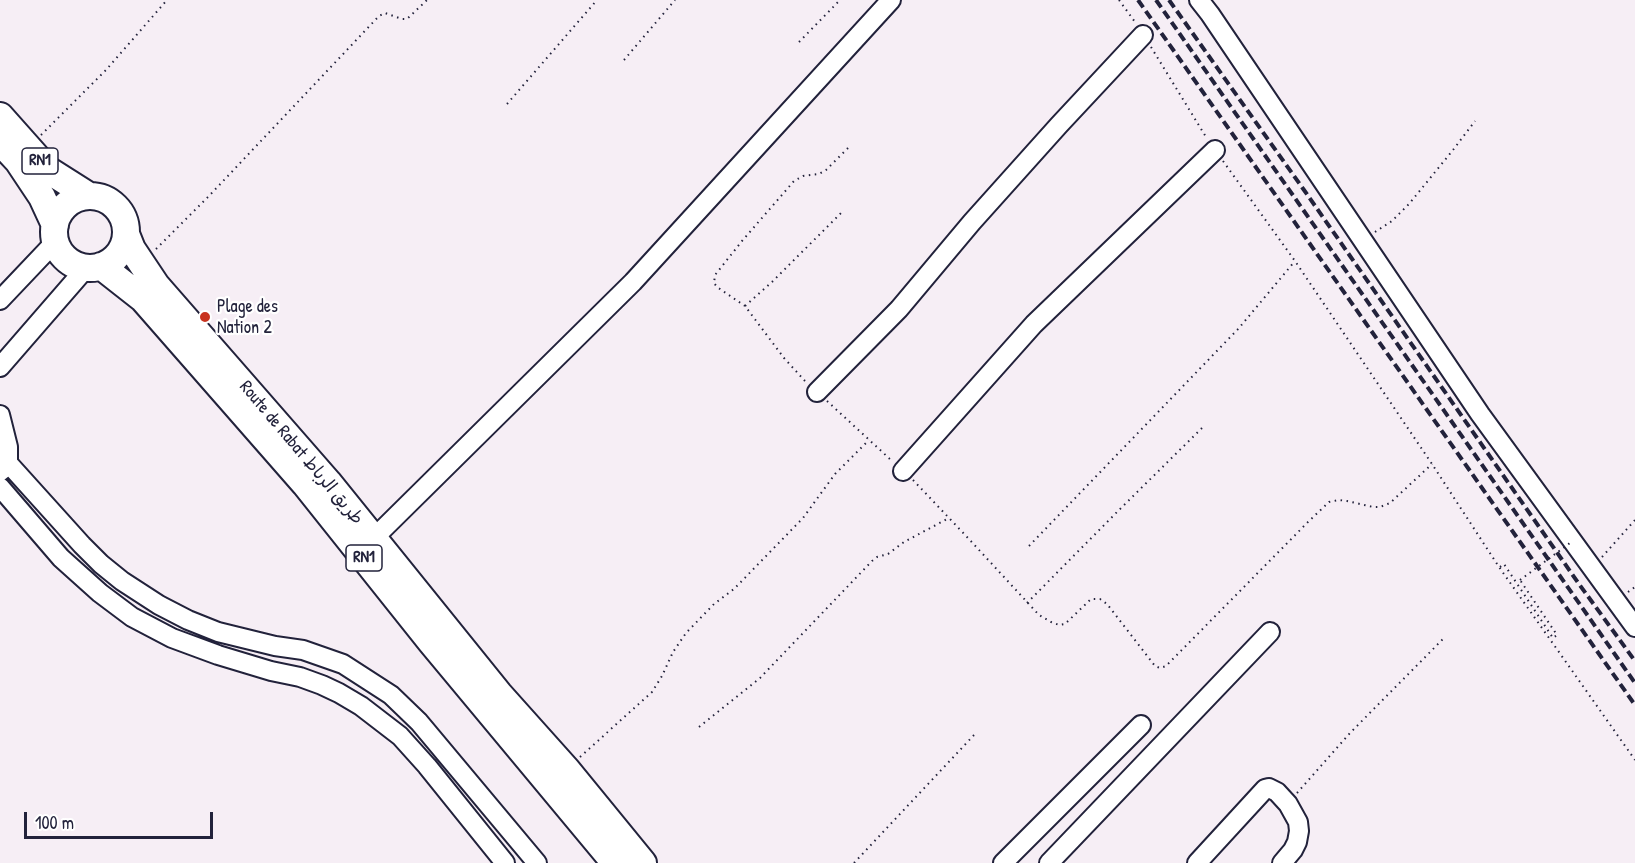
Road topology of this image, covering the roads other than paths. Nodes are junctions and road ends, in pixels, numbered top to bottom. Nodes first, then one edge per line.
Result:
1 (891, 0) edge
2 (1198, 0) edge
3 (1143, 35) road end
4 (0, 116) edge
5 (0, 141) edge
6 (1215, 150) road end
7 (89, 196) junction
8 (55, 233) junction
9 (126, 234) junction
10 (93, 267) junction
11 (0, 300) edge
12 (0, 367) edge
13 (817, 392) road end
14 (0, 414) edge
15 (4, 467) edge
16 (903, 471) road end
17 (0, 487) edge
18 (373, 539) junction
19 (1635, 627) edge
20 (1270, 632) dead end
21 (1141, 725) dead end
22 (505, 863) edge
23 (537, 863) edge
24 (615, 863) edge
25 (643, 863) edge
26 (1003, 863) edge
27 (1049, 863) edge
28 (1197, 863) edge
29 (1282, 863) edge

1 - 18 street
2 - 19 street
3 - 13 street
4 - 7 highway, RN1
5 - 8 highway, RN1
6 - 16 street
7 - 8 highway
7 - 9 highway, RN1
8 - 10 highway, RN1
8 - 11 street
9 - 10 highway
9 - 18 highway, Route de Rabat طريق الرباط / RN1
10 - 12 street
10 - 24 highway, Route de Rabat طريق الرباط / RN1
14 - 15 street
15 - 23 street
17 - 22 street
18 - 25 highway, Route de Rabat طريق الرباط / RN1
20 - 27 street
21 - 26 street
28 - 29 street

